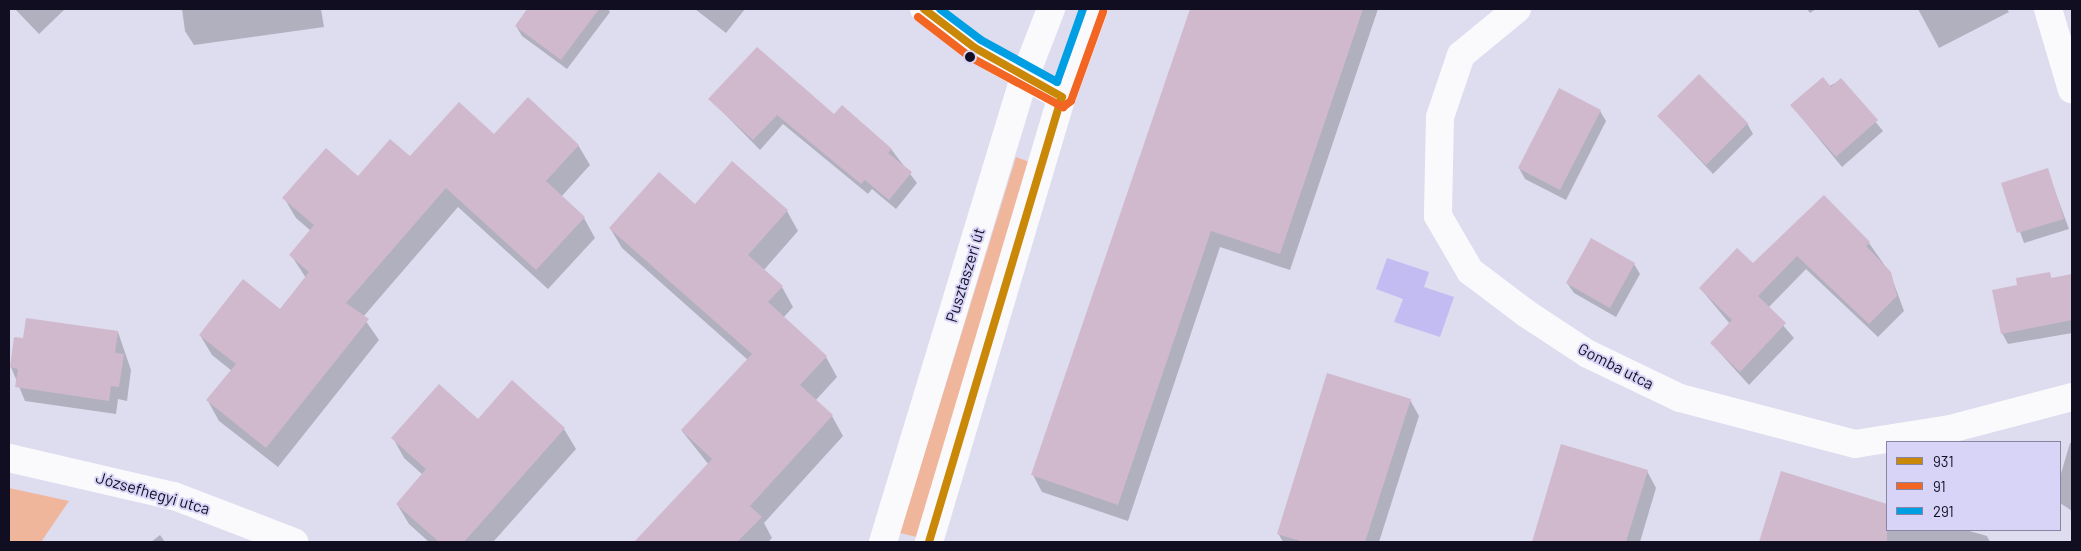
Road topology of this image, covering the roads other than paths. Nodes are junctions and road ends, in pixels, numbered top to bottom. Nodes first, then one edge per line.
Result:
1 (924, 9) edge
2 (1051, 9) edge
3 (1094, 9) edge
4 (1517, 9) edge
5 (2048, 9) edge
6 (1024, 79) junction
7 (2072, 90) edge
8 (1062, 97) junction
9 (2072, 397) edge
10 (9, 458) edge
11 (294, 542) edge
12 (883, 542) edge
13 (929, 542) edge

1 - 6 street
2 - 6 street, Pusztaszeri út
3 - 8 street
4 - 9 street, Gomba utca
5 - 7 street
6 - 8 street
6 - 12 street, Pusztaszeri út
8 - 13 street
10 - 11 street, Józsefhegyi utca

